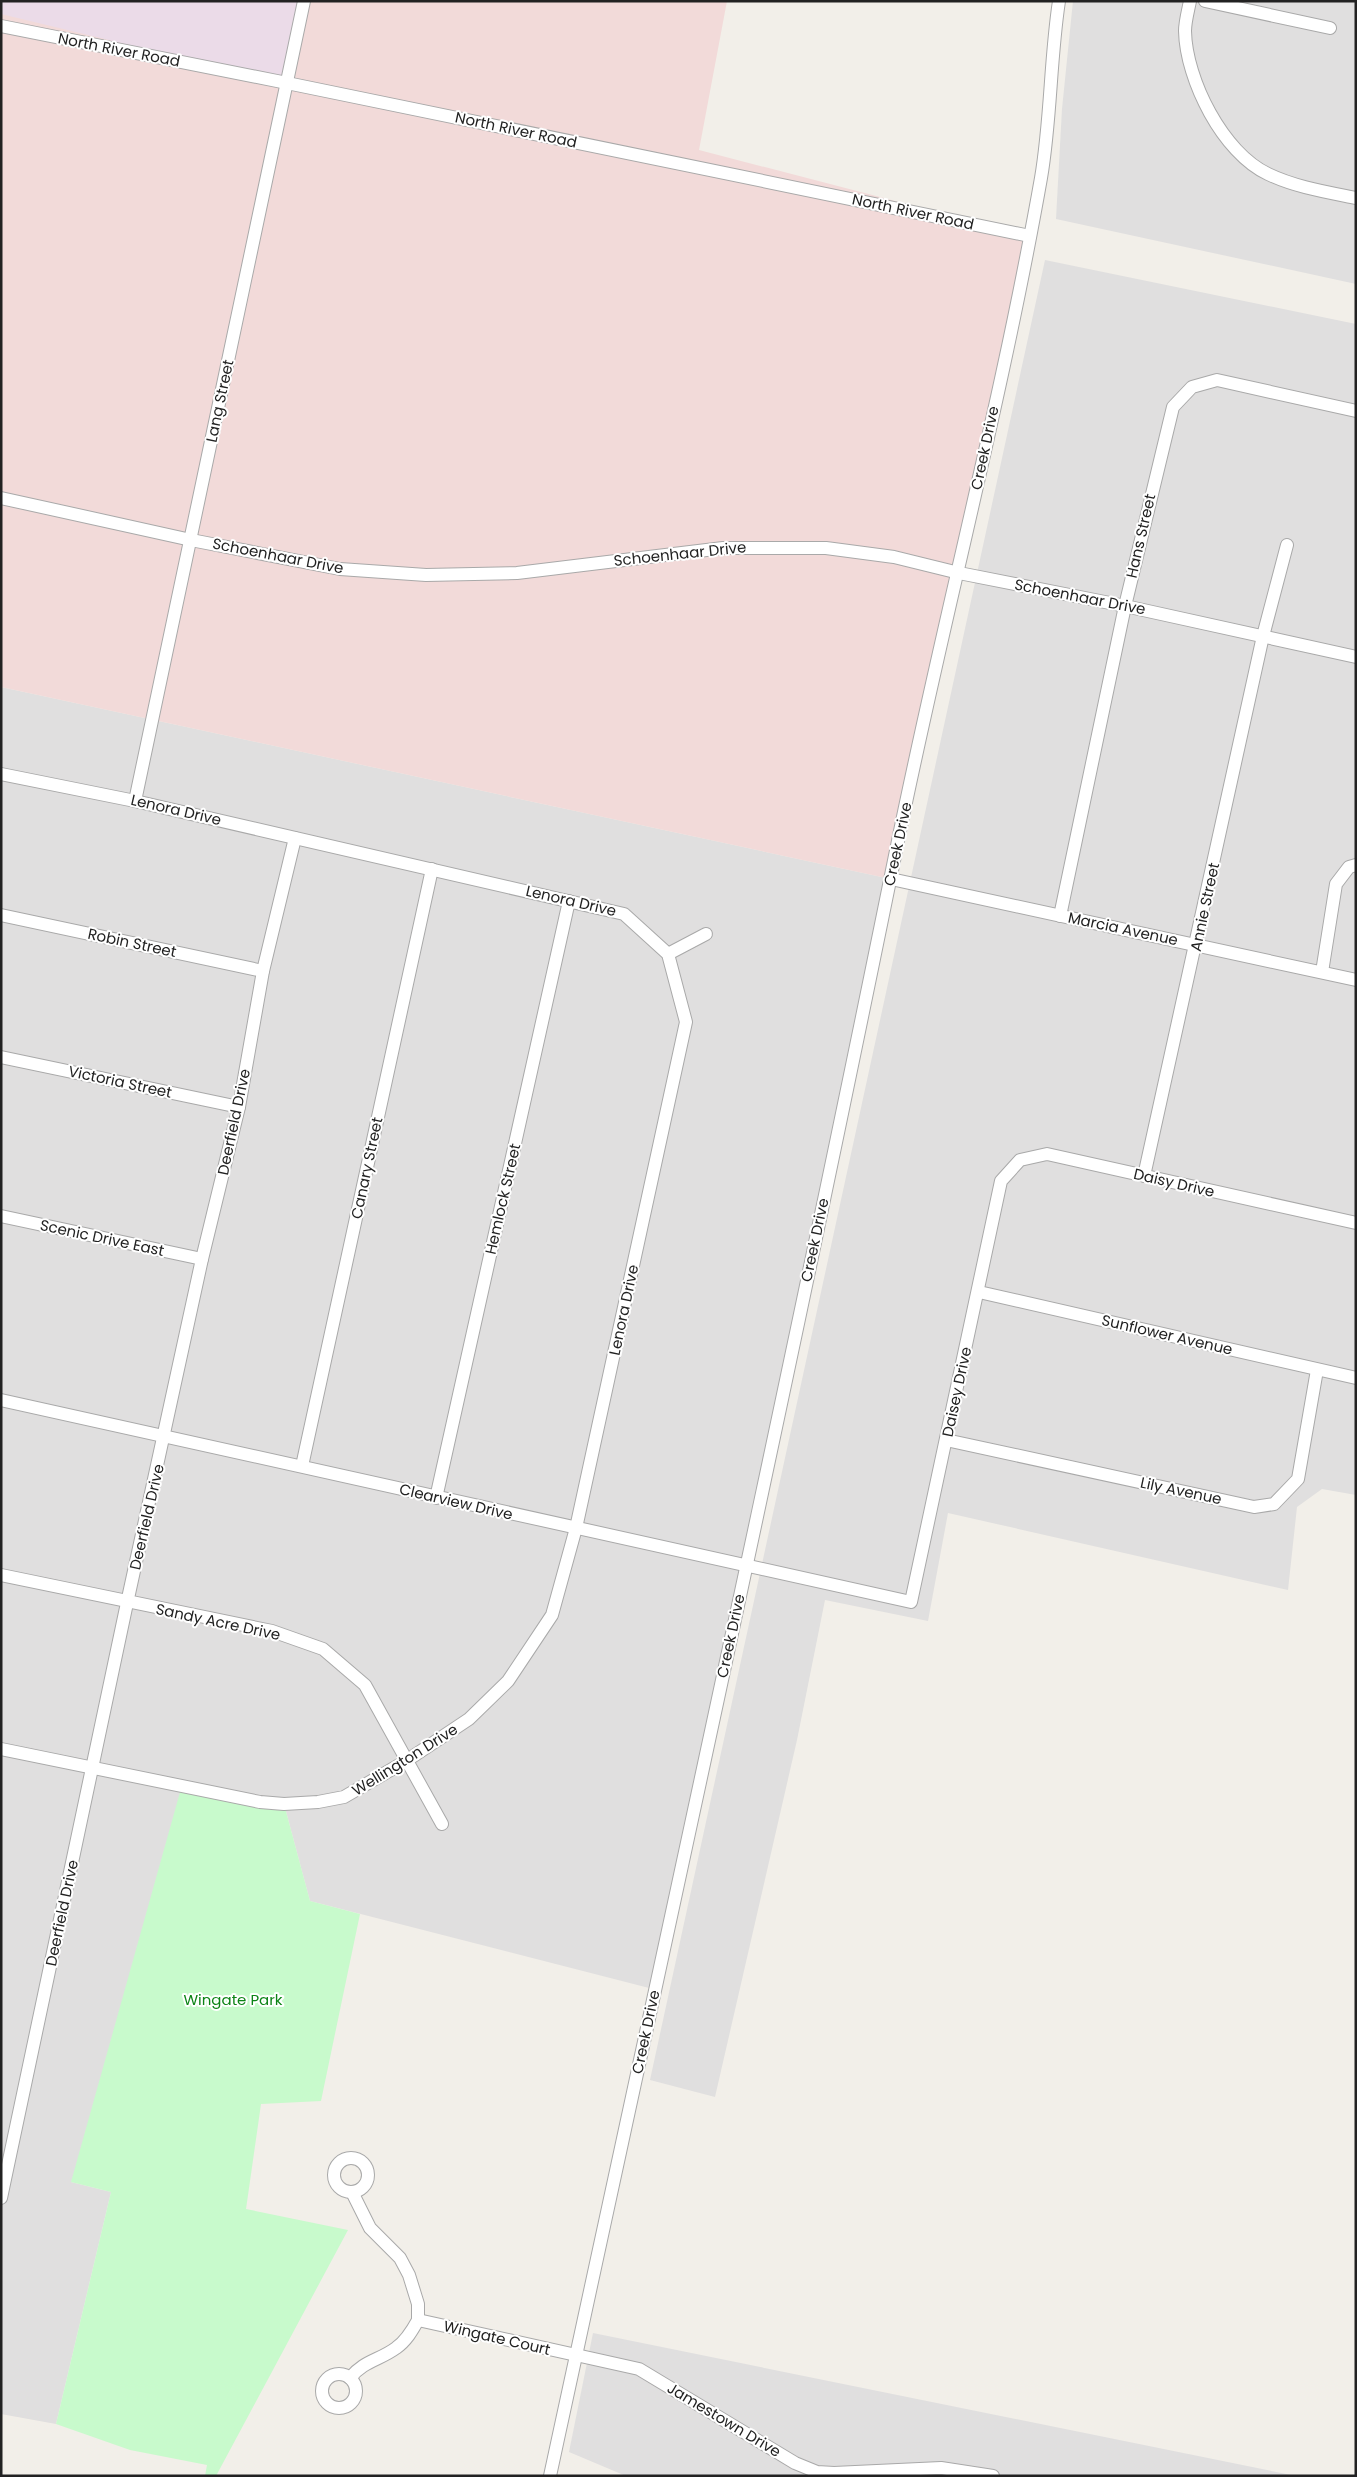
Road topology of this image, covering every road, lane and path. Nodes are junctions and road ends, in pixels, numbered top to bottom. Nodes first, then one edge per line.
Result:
1 (304, 1) edge
2 (1059, 1) edge
3 (1190, 1) edge
4 (1205, 1) edge
5 (1, 26) edge
6 (1330, 28) dead end
7 (287, 83) junction
8 (1356, 198) edge
9 (1030, 236) junction
10 (1356, 411) edge
11 (1, 498) edge
12 (190, 540) junction
13 (1287, 545) dead end
14 (959, 572) junction
15 (1125, 606) junction
16 (1263, 636) junction
17 (1356, 657) edge
18 (1, 774) edge
19 (135, 801) junction
20 (295, 838) junction
21 (1356, 865) edge
22 (432, 869) junction
23 (891, 879) junction
24 (569, 901) junction
25 (1, 915) edge
26 (1060, 916) junction
27 (706, 934) dead end
28 (1196, 945) junction
29 (668, 954) junction
30 (263, 972) junction
31 (1322, 972) junction
32 (1356, 980) edge
33 (1, 1057) edge
34 (239, 1107) junction
35 (1144, 1176) junction
36 (1001, 1182) joint
37 (1, 1216) edge
38 (1356, 1223) edge
39 (202, 1259) junction
40 (979, 1292) junction
41 (1318, 1370) junction
42 (1356, 1378) edge
43 (1, 1400) edge
44 (165, 1437) junction
45 (946, 1440) junction
46 (302, 1466) junction
47 (436, 1498) junction
48 (576, 1528) junction
49 (746, 1566) junction
50 (1, 1575) edge
51 (911, 1602) joint
52 (127, 1603) junction
53 (1, 1749) edge
54 (406, 1761) junction
55 (93, 1767) junction
56 (442, 1824) dead end
57 (352, 2192) dead end
58 (1, 2198) edge
59 (418, 2320) junction
60 (576, 2356) junction
61 (350, 2378) dead end
62 (550, 2476) edge
63 (992, 2476) edge

1 - 7 street, Lang Street
2 - 9 street, Creek Drive
3 - 8 street
4 - 6 street
5 - 7 street, North River Road
7 - 9 street, North River Road
7 - 12 street, Lang Street
9 - 14 street, Creek Drive
10 - 15 street, Hans Street
11 - 12 street, Schoenhaar Drive
12 - 14 street, Schoenhaar Drive
12 - 19 street, Lang Street
13 - 16 street, Annie Street
14 - 15 street, Schoenhaar Drive
14 - 23 street, Creek Drive
15 - 16 street, Schoenhaar Drive
15 - 26 street, Hans Street
16 - 17 street, Schoenhaar Drive
16 - 28 street, Annie Street
18 - 19 street, Lenora Drive
19 - 20 street, Lenora Drive
20 - 22 street, Lenora Drive
20 - 30 street, Deerfield Drive
21 - 31 street
22 - 24 street, Lenora Drive
22 - 46 street, Canary Street
23 - 26 street, Marcia Avenue
23 - 49 street, Creek Drive
24 - 29 street, Lenora Drive
24 - 47 street, Hemlock Street
25 - 30 street, Robin Street
26 - 28 street, Marcia Avenue
27 - 29 street
28 - 31 street, Marcia Avenue
28 - 35 street, Annie Street
29 - 48 street, Lenora Drive
30 - 34 street, Deerfield Drive
31 - 32 street, Marcia Avenue
33 - 34 street, Victoria Street
34 - 39 street, Deerfield Drive
35 - 36 street, Daisy Drive
35 - 38 street, Daisy Drive
36 - 40 street, Daisey Drive
37 - 39 street, Scenic Drive East
39 - 44 street, Deerfield Drive
40 - 41 street, Sunflower Avenue
40 - 45 street, Daisey Drive
41 - 42 street, Sunflower Avenue
41 - 45 street, Lily Avenue
43 - 44 street, Clearview Drive
44 - 46 street, Clearview Drive
44 - 52 street, Deerfield Drive
45 - 51 street, Daisey Drive
46 - 47 street, Clearview Drive
47 - 48 street, Clearview Drive
48 - 49 street, Clearview Drive
48 - 54 street, Wellington Drive
49 - 51 street, Clearview Drive
49 - 60 street, Creek Drive
50 - 52 street, Sandy Acre Drive
52 - 54 street, Sandy Acre Drive
52 - 55 street, Deerfield Drive
53 - 55 street, Wellington Drive
54 - 55 street, Wellington Drive
54 - 56 street, Sandy Acre Drive
55 - 58 street, Deerfield Drive
57 - 59 street
59 - 60 street, Wingate Court
59 - 61 street
60 - 62 street, Creek Drive
60 - 63 street, Jamestown Drive

